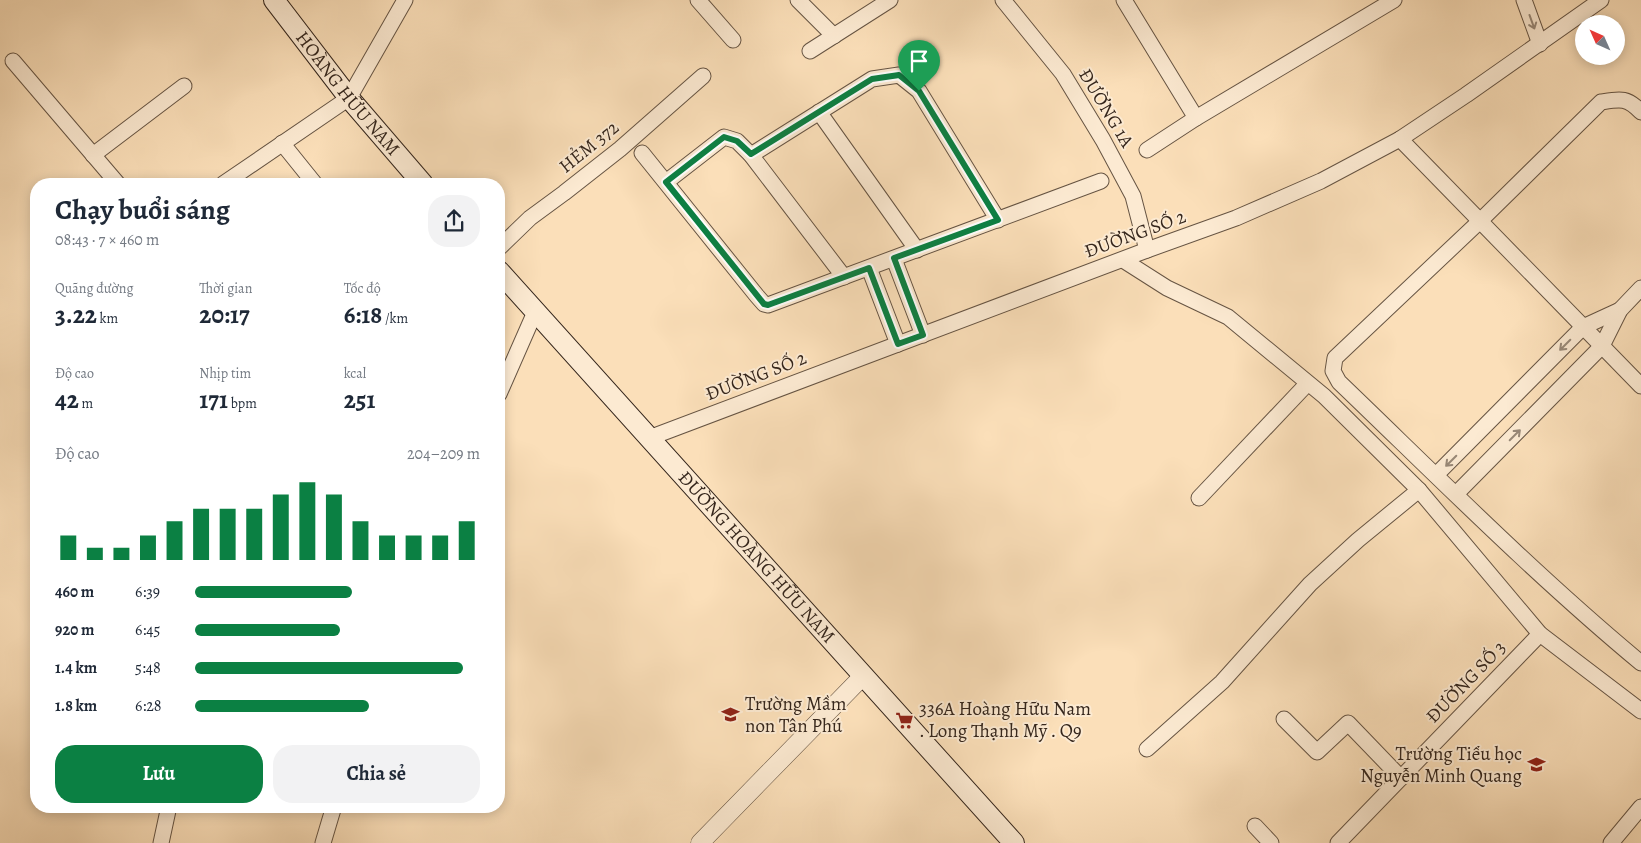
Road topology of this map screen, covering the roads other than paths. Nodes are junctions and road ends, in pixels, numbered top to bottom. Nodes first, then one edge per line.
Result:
1 (274, 0) edge
2 (405, 0) edge
3 (698, 0) edge
4 (798, 0) edge
5 (890, 0) edge
6 (1002, 0) edge
7 (1394, 0) edge
8 (1524, 0) edge
9 (1601, 0) edge
10 (1131, 2) edge
11 (834, 36) junction
12 (733, 40) dead end
13 (1540, 44) junction
14 (810, 51) dead end
15 (13, 61) dead end
16 (703, 76) dead end
17 (184, 86) dead end
18 (349, 98) junction
19 (819, 112) junction
20 (1641, 112) edge
21 (1196, 118) junction
22 (1400, 139) junction
23 (282, 143) junction
24 (1147, 150) dead end
25 (642, 153) dead end
26 (751, 154) junction
27 (93, 155) junction
28 (113, 178) edge
29 (231, 178) edge
30 (310, 178) edge
31 (418, 178) edge
32 (1101, 181) dead end
33 (666, 182) junction
34 (998, 220) junction
35 (1480, 221) junction
36 (505, 242) edge
37 (917, 250) junction
38 (1147, 250) junction
39 (894, 258) junction
40 (1124, 260) junction
41 (869, 268) junction
42 (844, 277) junction
43 (505, 279) edge
44 (1641, 288) edge
45 (1620, 310) junction
46 (535, 312) junction
47 (1583, 327) junction
48 (923, 335) junction
49 (898, 344) junction
50 (1602, 346) junction
51 (505, 380) edge
52 (1308, 384) junction
53 (1641, 386) edge
54 (649, 438) junction
55 (1436, 475) junction
56 (1419, 490) junction
57 (1456, 494) junction
58 (1199, 498) dead end
59 (1540, 634) junction
60 (1641, 663) edge
61 (863, 676) junction
62 (1641, 711) edge
63 (1284, 719) dead end
64 (1147, 749) dead end
65 (1400, 778) junction
66 (1641, 807) edge
67 (167, 813) edge
68 (332, 813) edge
69 (1255, 826) dead end
70 (160, 843) edge
71 (323, 843) edge
72 (700, 843) edge
73 (1014, 843) edge
74 (1271, 843) edge
75 (1338, 843) edge
76 (1611, 843) edge

1 - 18 main road, HOÀNG HỮU NAM
2 - 18 street
3 - 12 street
4 - 11 street
5 - 11 street
6 - 38 street, ĐƯỜNG 1A
7 - 21 street
8 -> 13 street
9 - 13 street, ĐƯỜNG SỐ 2
10 - 21 street
11 - 14 street
13 - 22 street, ĐƯỜNG SỐ 2
15 - 27 street
16 - 36 street, HẺM 372
17 - 27 street
18 - 23 street
18 - 31 main road, HOÀNG HỮU NAM
19 - 26 street
19 - 34 street
19 - 37 street
20 - 35 street
21 - 24 street
22 - 35 street
22 - 38 street, ĐƯỜNG SỐ 2
23 - 29 street
23 - 30 street
25 - 33 street
26 - 33 street
26 - 42 street
27 - 28 street
32 - 34 street
33 - 42 street
34 - 37 street
35 - 47 street
35 - 55 street
37 - 39 street
38 - 40 street, ĐƯỜNG SỐ 2
39 - 41 street
39 - 48 street
40 - 48 street, ĐƯỜNG SỐ 2
40 - 52 street
41 - 42 street
41 - 49 street
43 - 46 main road
44 - 45 street
45 - 47 street
45 - 50 street
46 - 51 street
46 - 54 main road
47 - 50 street
47 -> 55 street
48 - 49 street, ĐƯỜNG SỐ 2
49 - 54 street, ĐƯỜNG SỐ 2
50 - 53 street
57 -> 50 street
52 - 56 street
52 - 58 street
54 - 61 main road, ĐƯỜNG HOÀNG HỮU NAM
55 - 57 street
56 - 59 street
56 - 64 street
57 - 60 street
59 - 62 street
59 - 65 street, ĐƯỜNG SỐ 3
61 - 72 street
61 - 73 main road
63 - 65 street
65 - 75 street, ĐƯỜNG SỐ 3
66 - 76 street
67 - 70 street
68 - 71 street
69 - 74 street

